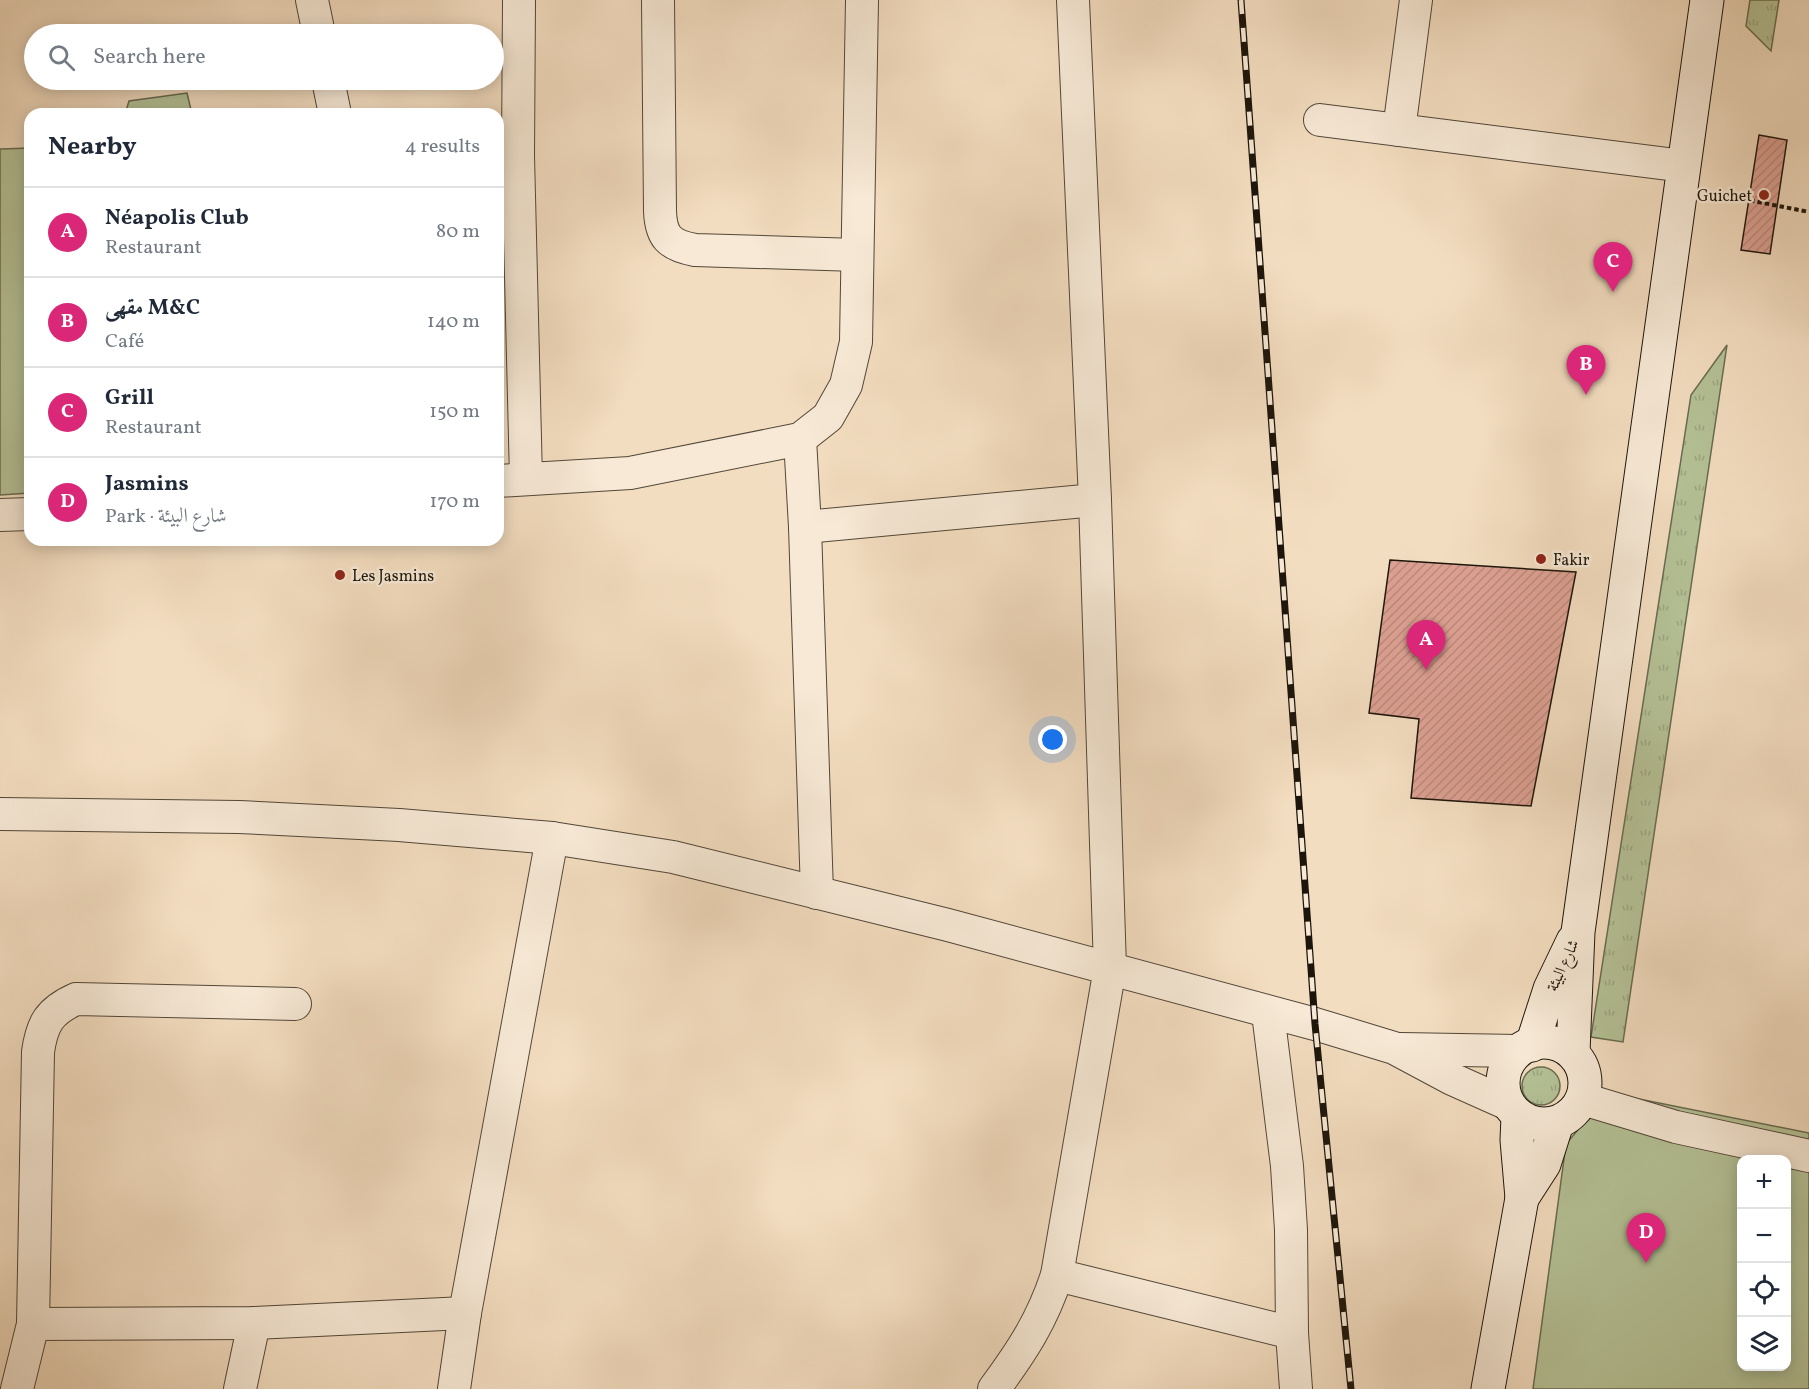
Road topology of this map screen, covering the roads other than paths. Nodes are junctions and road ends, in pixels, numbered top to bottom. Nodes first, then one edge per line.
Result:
1 (312, 0) edge
2 (519, 0) edge
3 (658, 0) edge
4 (862, 0) edge
5 (1073, 0) edge
6 (1416, 0) edge
7 (1707, 0) edge
8 (317, 24) edge
9 (330, 90) edge
10 (334, 108) edge
11 (1320, 120) dead end
12 (1399, 130) junction
13 (508, 157) edge
14 (1684, 166) junction
15 (857, 255) junction
16 (800, 438) junction
17 (512, 480) edge
18 (1095, 500) junction
19 (24, 513) edge
20 (0, 515) edge
21 (805, 527) junction
22 (0, 814) edge
23 (552, 838) junction
24 (818, 893) junction
25 (1578, 932) junction
26 (1110, 968) junction
27 (295, 1004) dead end
28 (1268, 1013) junction
29 (1394, 1048) junction
30 (1525, 1048) junction
31 (1573, 1053) junction
32 (1583, 1099) junction
33 (1513, 1110) junction
34 (1557, 1123) junction
35 (1809, 1156) edge
36 (1522, 1198) junction
37 (1057, 1275) junction
38 (465, 1313) junction
39 (254, 1323) junction
40 (33, 1324) junction
41 (1292, 1333) junction
42 (17, 1389) edge
43 (240, 1389) edge
44 (454, 1389) edge
45 (994, 1389) edge
46 (1296, 1389) edge
47 (1488, 1389) edge

1 - 8 street
2 - 13 street
3 - 15 street
4 - 15 street
5 - 18 street
6 - 12 street
7 - 14 main road
9 - 10 street
11 - 12 street
12 - 14 street
13 - 17 street
14 - 25 main road
15 - 16 street
16 - 17 street
16 - 21 street
18 - 21 street
18 - 26 street
19 - 20 street
21 - 24 street
22 - 23 street
23 - 24 street
23 - 38 street
24 - 26 street
25 - 30 main road, شارع البيئة
25 - 31 main road, شارع البيئة
26 - 28 street
26 - 37 street
27 - 40 street
28 - 29 street
28 - 41 street
29 - 30 street
29 - 33 street
30 - 31 main road
30 - 33 main road
31 - 32 main road
32 - 34 main road
32 - 35 street
33 - 34 main road
33 - 36 main road
34 - 36 main road
36 - 47 main road
37 - 41 street
37 - 45 street
38 - 39 street
38 - 44 street
39 - 40 street
39 - 43 street
40 - 42 street
41 - 46 street

